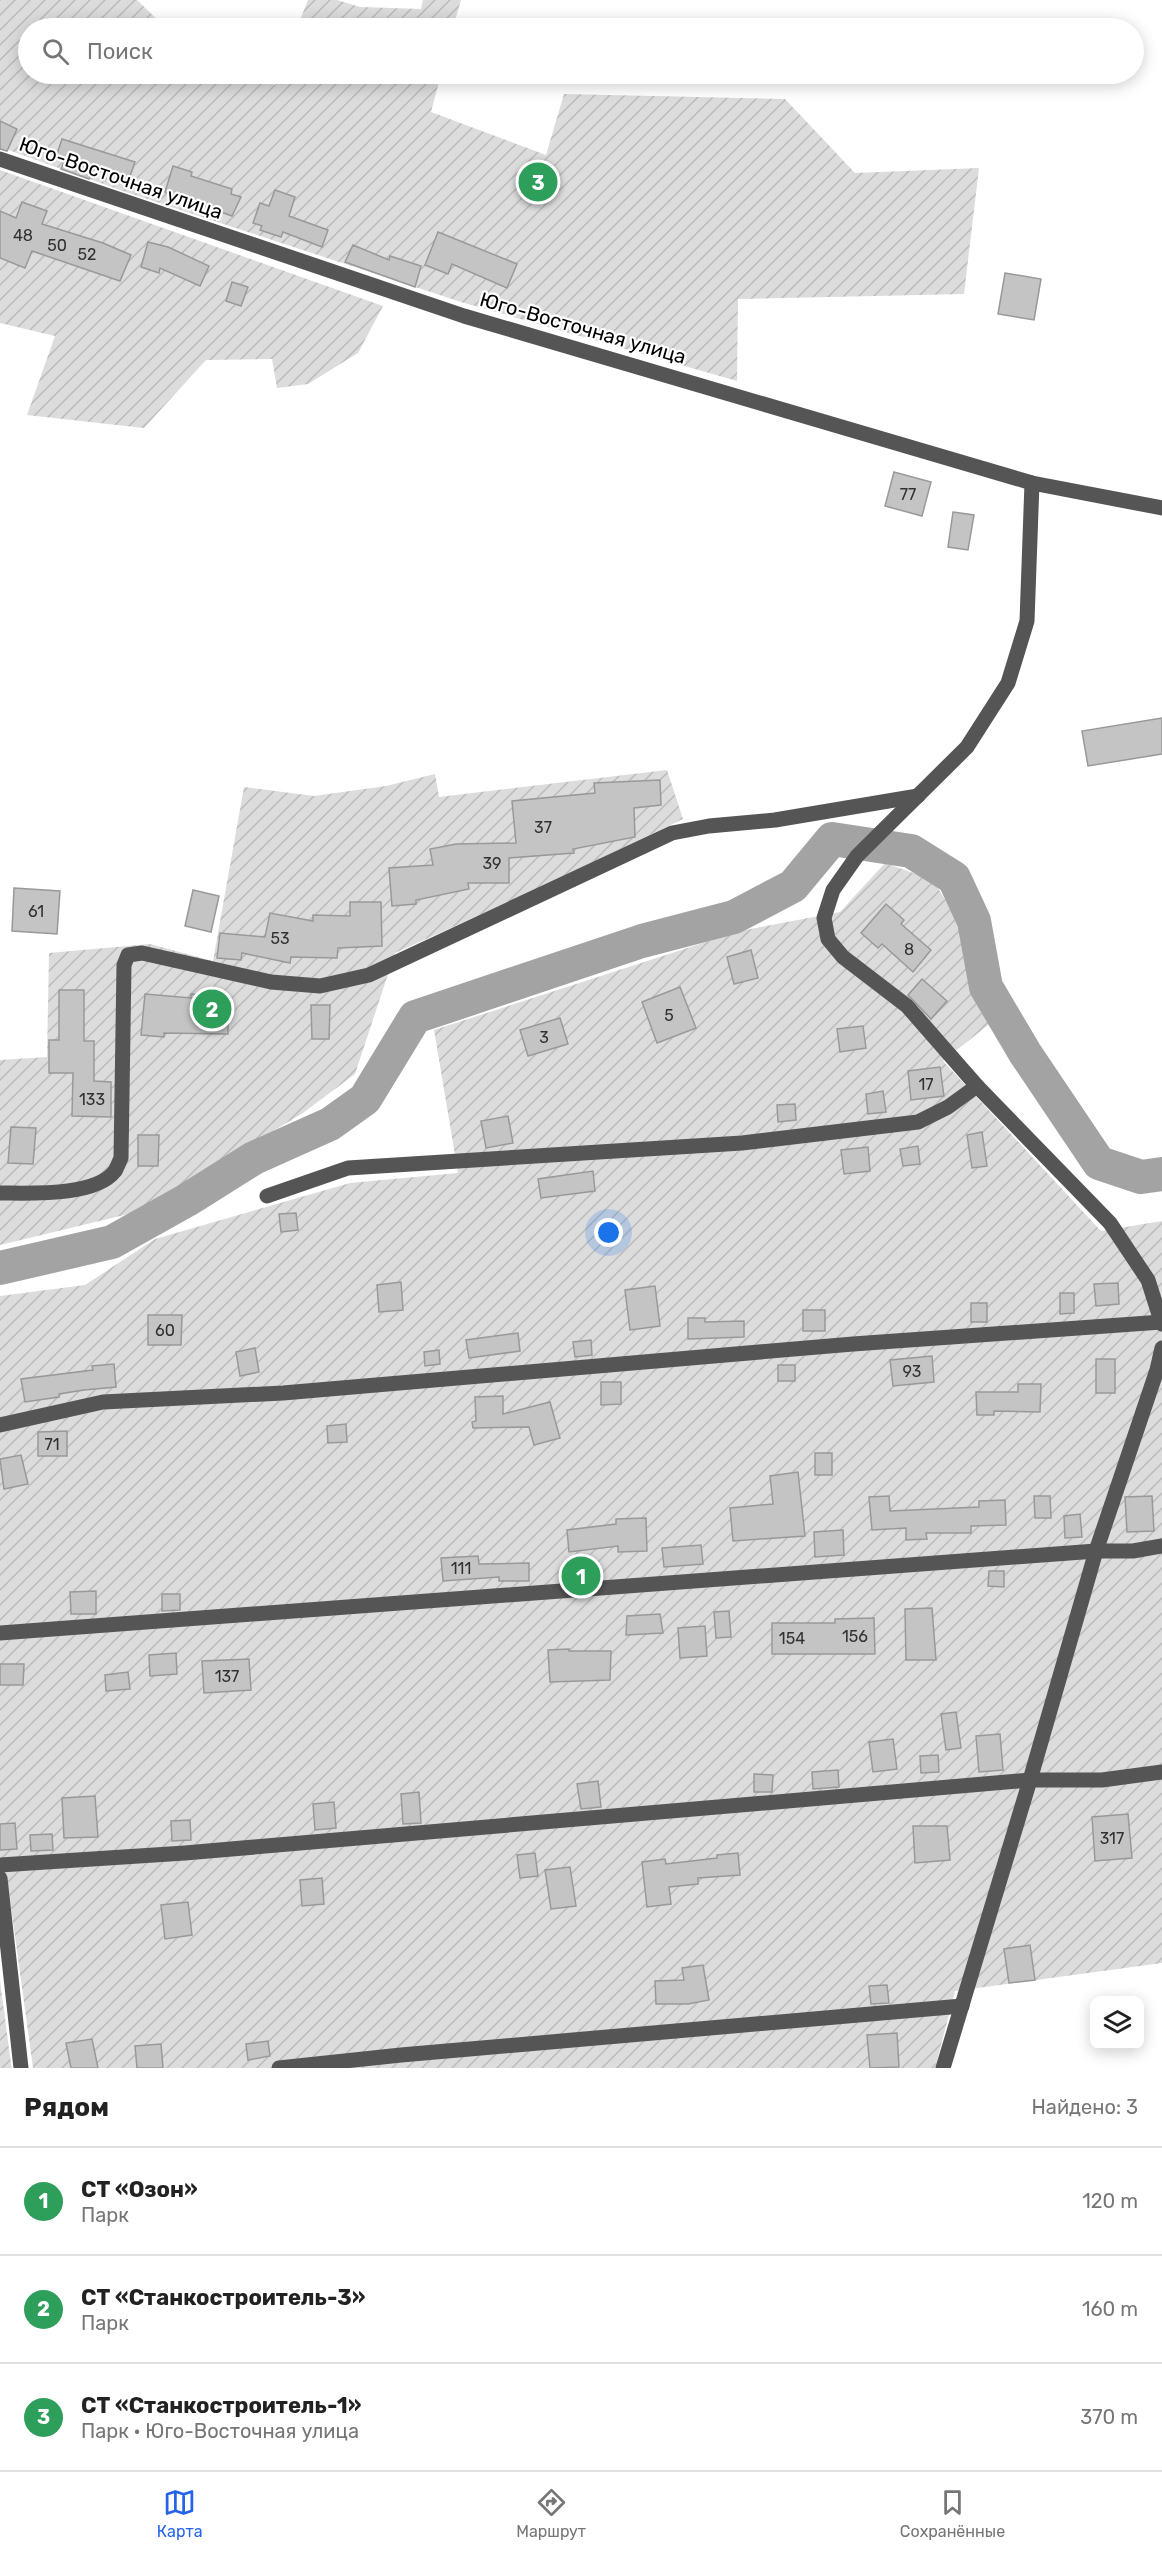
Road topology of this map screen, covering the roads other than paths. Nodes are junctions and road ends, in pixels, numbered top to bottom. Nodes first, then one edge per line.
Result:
1 (0, 159) edge
2 (1032, 483) junction
3 (1162, 508) edge
4 (918, 796) junction
5 (977, 1086) junction
6 (0, 1193) edge
7 (267, 1196) dead end
8 (1155, 1280) edge
9 (1162, 1323) edge
10 (1162, 1348) edge
11 (0, 1425) edge
12 (1162, 1546) edge
13 (1096, 1551) junction
14 (0, 1633) edge
15 (1162, 1772) edge
16 (1030, 1780) junction
17 (0, 1865) edge
18 (0, 1878) edge
19 (962, 2006) junction
20 (401, 2062) edge
21 (21, 2068) edge
22 (279, 2068) edge
23 (944, 2068) edge

1 - 2 street, Юго-Восточная улица
2 - 3 street, Юго-Восточная улица
2 - 4 street
4 - 5 street
4 - 6 street
5 - 7 street
5 - 8 street
8 - 9 street
9 - 11 street
10 - 13 street
12 - 13 street
13 - 14 street
13 - 16 street
15 - 16 street
16 - 17 street
16 - 19 street
18 - 21 street
19 - 20 street
19 - 23 street
20 - 22 street

